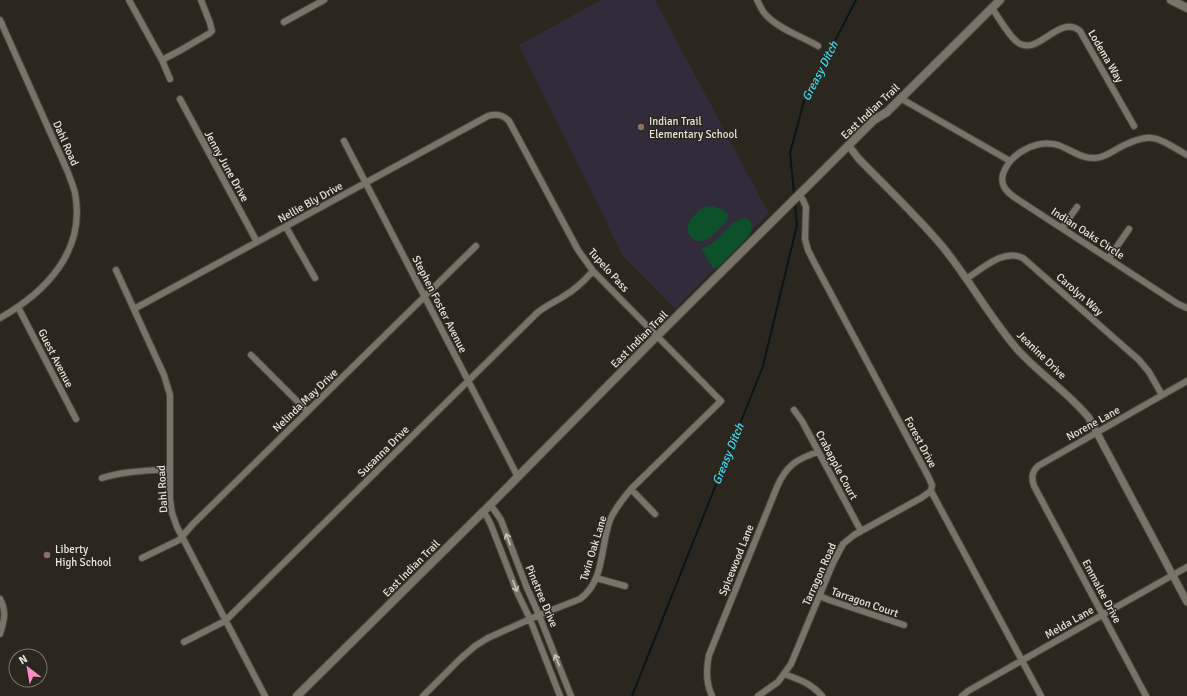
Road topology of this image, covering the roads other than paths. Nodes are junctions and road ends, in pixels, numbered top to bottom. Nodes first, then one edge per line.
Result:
1 (129, 0) edge
2 (201, 0) edge
3 (324, 0) edge
4 (757, 0) edge
5 (1000, 0) edge
6 (1171, 0) edge
7 (992, 8) junction
8 (1187, 8) edge
9 (0, 20) edge
10 (284, 22) dead end
11 (818, 46) dead end
12 (162, 60) junction
13 (170, 79) dead end
14 (900, 98) junction
15 (180, 99) dead end
16 (497, 114) joint
17 (1134, 126) dead end
18 (344, 140) dead end
19 (849, 146) junction
20 (1187, 154) edge
21 (1010, 161) junction
22 (366, 183) junction
23 (799, 195) junction
24 (1077, 207) dead end
25 (286, 227) junction
26 (1062, 228) junction
27 (1129, 229) dead end
28 (257, 242) junction
29 (476, 246) dead end
30 (1109, 258) junction
31 (116, 270) dead end
32 (594, 271) junction
33 (315, 278) dead end
34 (966, 279) junction
35 (424, 296) junction
36 (18, 307) junction
37 (1187, 308) edge
38 (134, 309) junction
39 (0, 318) edge
40 (657, 336) junction
41 (251, 355) dead end
42 (468, 381) junction
43 (1187, 381) edge
44 (1162, 395) junction
45 (721, 401) joint
46 (794, 410) dead end
47 (307, 411) junction
48 (76, 419) dead end
49 (1097, 432) junction
50 (818, 452) junction
51 (170, 470) junction
52 (518, 477) junction
53 (102, 478) dead end
54 (631, 489) junction
55 (931, 491) junction
56 (1040, 496) joint
57 (490, 506) junction
58 (483, 512) junction
59 (655, 514) dead end
60 (861, 531) junction
61 (182, 536) junction
62 (142, 558) dead end
63 (1187, 567) edge
64 (1173, 575) junction
65 (596, 578) junction
66 (625, 586) dead end
67 (820, 596) junction
68 (0, 599) edge
69 (1187, 602) edge
70 (1102, 614) junction
71 (540, 615) junction
72 (530, 619) junction
73 (225, 621) junction
74 (904, 626) dead end
75 (0, 634) edge
76 (184, 642) dead end
77 (1022, 660) junction
78 (784, 674) junction
79 (265, 696) edge
80 (296, 696) edge
81 (422, 696) edge
82 (560, 696) edge
83 (571, 696) edge
84 (712, 696) edge
85 (758, 696) edge
86 (822, 696) edge
87 (962, 696) edge
88 (1041, 696) edge
89 (1146, 696) edge

1 - 12 street
2 - 12 street
3 - 10 street
4 - 11 street
5 - 7 main road, East Indian Trail
6 - 8 main road
7 - 14 main road, East Indian Trail
7 - 17 street, Lodema Way
9 - 36 street, Dahl Road
12 - 13 street
14 - 19 main road, East Indian Trail
14 - 21 street
15 - 28 street, Jenny June Drive
16 - 22 street, Nellie Bly Drive
16 - 32 street, Tupelo Pass
18 - 22 street, Stephen Foster Avenue
19 - 23 main road, East Indian Trail
19 - 34 street, Jeanine Drive
20 - 21 street
21 - 26 street, Indian Oaks Circle
22 - 25 street, Nellie Bly Drive
22 - 35 street, Stephen Foster Avenue
23 - 40 main road, East Indian Trail
23 - 55 street, Forest Drive
24 - 26 street
25 - 28 street, Nellie Bly Drive
25 - 33 street
26 - 30 street, Indian Oaks Circle
27 - 30 street
28 - 38 street, Nellie Bly Drive
29 - 35 street, Nelinda May Drive
30 - 37 street, Indian Oaks Circle
31 - 38 street, Dahl Road
32 - 40 street, Tupelo Pass
32 - 42 street, Susanna Drive
34 - 44 street, Carolyn Way
34 - 49 street, Jeanine Drive
35 - 42 street, Stephen Foster Avenue
35 - 47 street, Nelinda May Drive
36 - 39 street, Dahl Road
36 - 48 street, Guest Avenue
38 - 51 street, Dahl Road
40 - 45 street, Tupelo Pass
40 - 52 main road, East Indian Trail
41 - 47 street
42 - 52 street, Stephen Foster Avenue
42 - 73 street, Susanna Drive
43 - 44 street, Norene Lane
44 - 49 street, Norene Lane
45 - 54 street, Twin Oak Lane
46 - 50 street, Crabapple Court
47 - 61 street, Nelinda May Drive
49 - 56 street, Norene Lane
49 - 64 street, Jeanine Drive
50 - 60 street, Crabapple Court
50 - 84 street, Spicewood Lane
51 - 53 street
51 - 61 street, Dahl Road
52 - 57 main road, East Indian Trail
54 - 59 street
54 - 65 street, Twin Oak Lane
55 - 60 street, Tarragon Road
55 - 77 street, Forest Drive
56 - 70 street, Emmalee Drive
57 - 58 main road, East Indian Trail
71 -> 57 street, Pinetree Drive
58 -> 72 street, Pinetree Drive
58 - 80 main road, East Indian Trail
60 - 67 street, Tarragon Road
61 - 62 street, Nelinda May Drive
61 - 73 street, Dahl Road
63 - 64 street, Melda Lane
64 - 69 street, Jeanine Drive
64 - 70 street, Melda Lane
65 - 66 street
65 - 71 street, Twin Oak Lane
67 - 74 street, Tarragon Court
67 - 78 street, Tarragon Road
68 - 75 street
70 - 77 street, Melda Lane
70 - 89 street, Emmalee Drive
71 - 72 street, Twin Oak Lane
83 -> 71 street, Pinetree Drive
72 - 81 street, Twin Oak Lane
72 - 82 street, Pinetree Drive
73 - 76 street, Susanna Drive
73 - 79 street, Dahl Road
77 - 87 street, Melda Lane
77 - 88 street, Forest Drive
78 - 85 street, Tarragon Road
78 - 86 street

